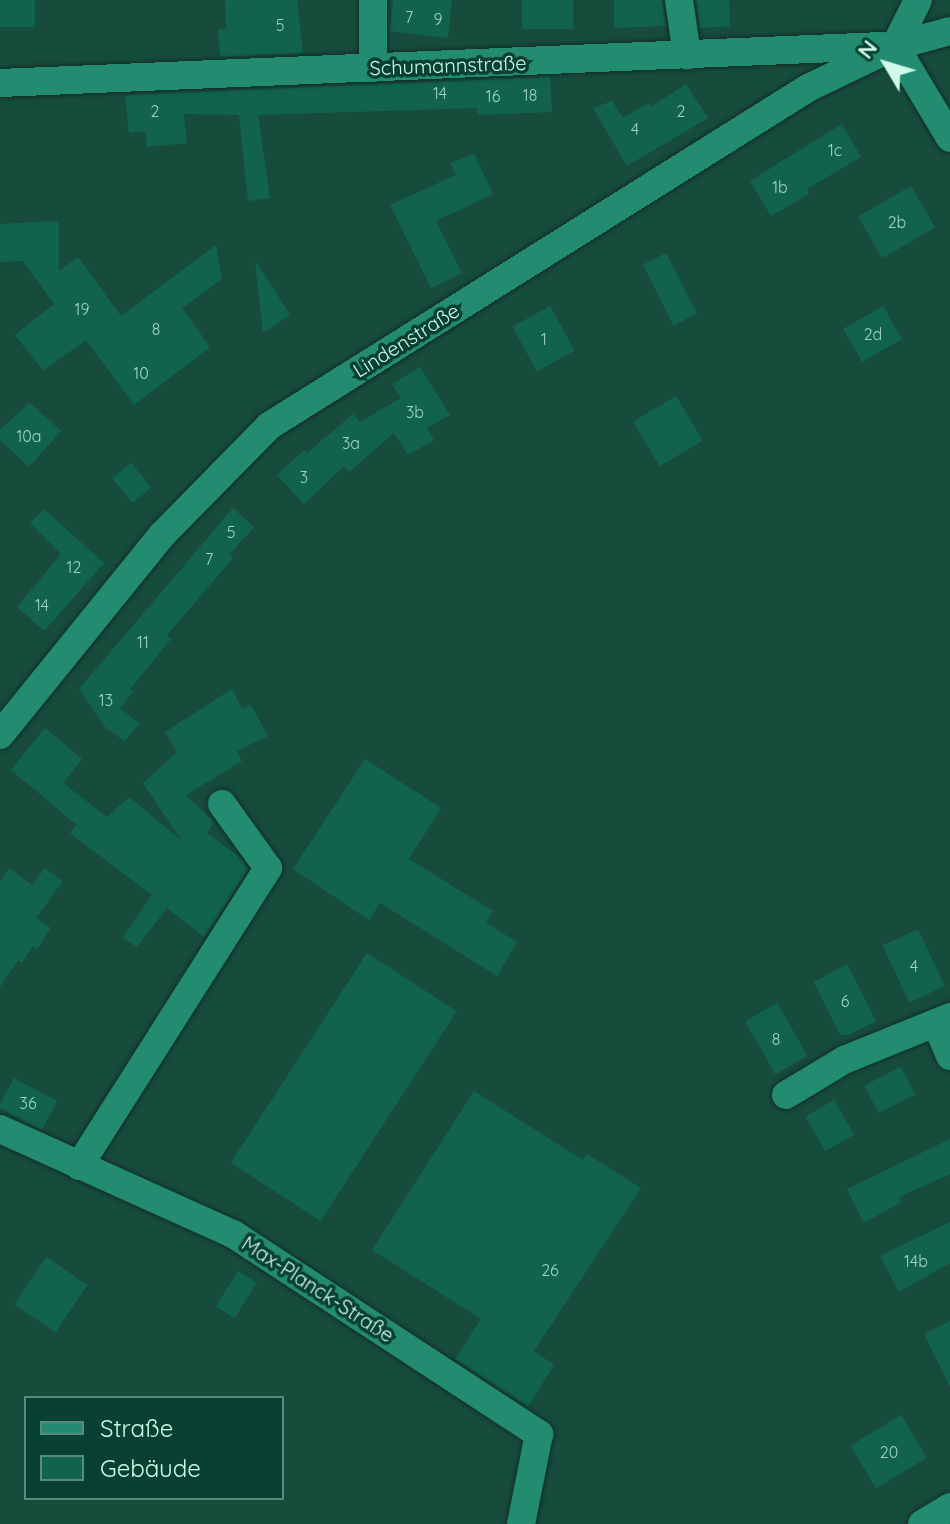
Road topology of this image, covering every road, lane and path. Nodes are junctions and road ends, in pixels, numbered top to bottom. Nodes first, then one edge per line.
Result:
1 (373, 0) edge
2 (679, 0) edge
3 (918, 0) edge
4 (950, 31) edge
5 (895, 46) junction
6 (687, 55) junction
7 (373, 68) junction
8 (0, 83) edge
9 (950, 138) edge
10 (0, 735) edge
11 (222, 804) dead end
12 (943, 1020) edge
13 (950, 1056) edge
14 (786, 1095) dead end
15 (0, 1129) edge
16 (79, 1166) junction
17 (950, 1507) edge
18 (521, 1524) edge
19 (922, 1524) edge

1 - 7 street
2 - 6 street
3 - 5 street
4 - 5 street
5 - 6 street, Schumannstraße
5 - 9 street
5 - 10 street, Lindenstraße
6 - 7 street, Schumannstraße
7 - 8 street, Schumannstraße
11 - 16 street
12 - 13 street
12 - 14 street
15 - 16 street, Max-Planck-Straße
16 - 18 street, Max-Planck-Straße
17 - 19 street

